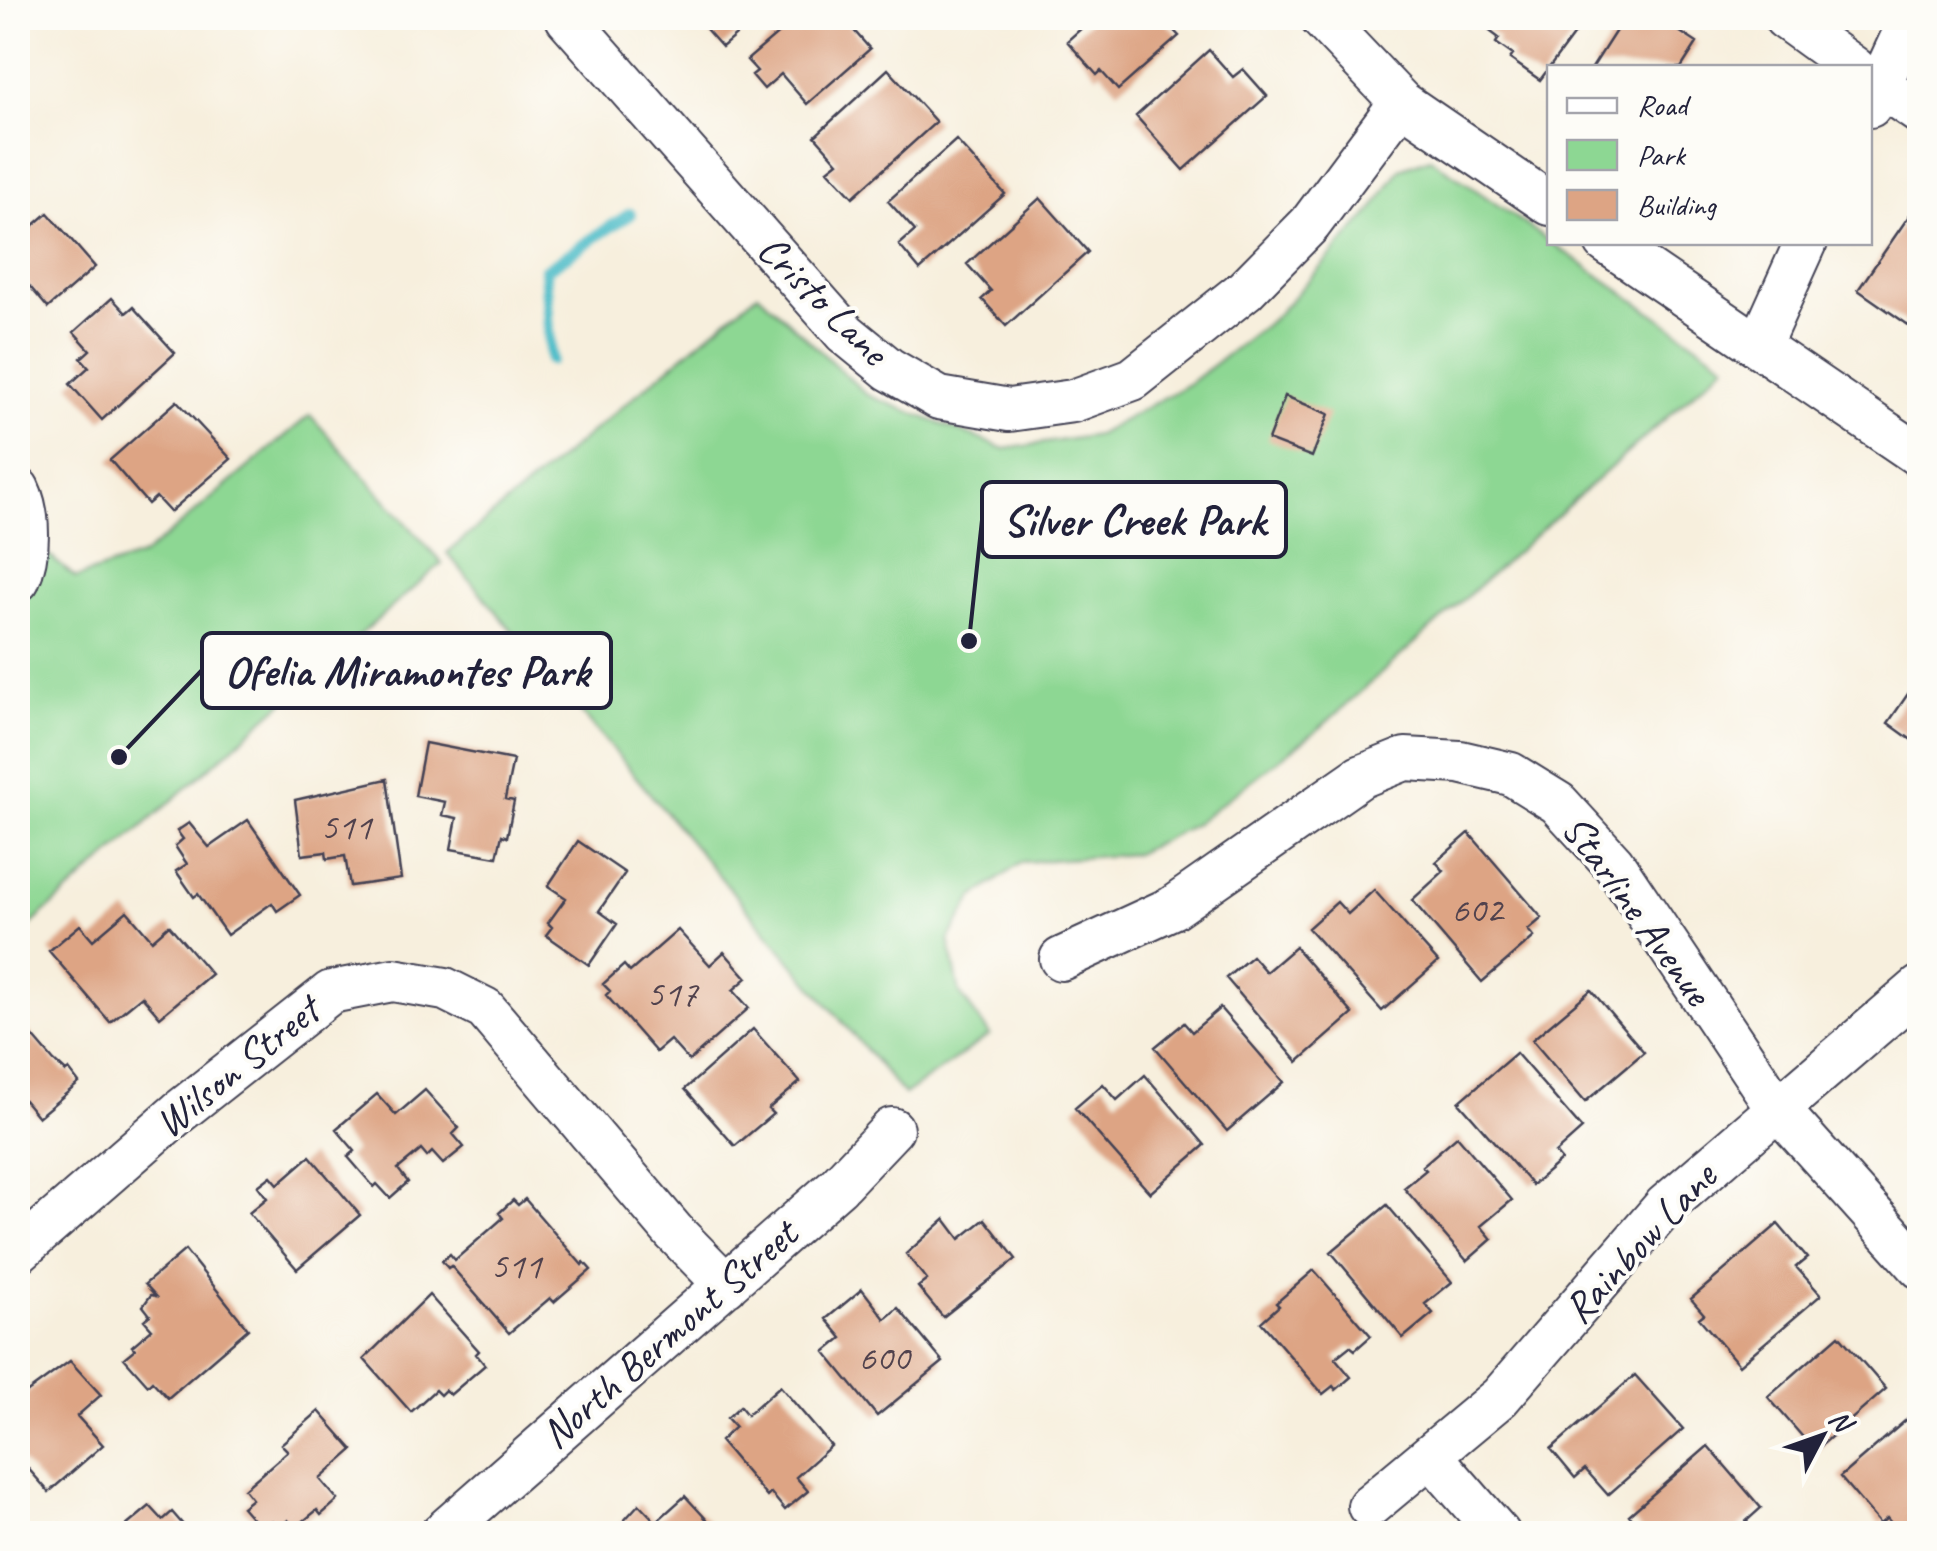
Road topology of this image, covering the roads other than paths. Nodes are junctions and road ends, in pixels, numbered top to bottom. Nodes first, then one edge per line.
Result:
1 (567, 18) edge
2 (1321, 18) edge
3 (1784, 18) edge
4 (1910, 18) edge
5 (1843, 65) edge
6 (1872, 79) edge
7 (1872, 87) edge
8 (1401, 102) junction
9 (1920, 112) edge
10 (1547, 202) edge
11 (1610, 245) edge
12 (1805, 245) edge
13 (1758, 346) junction
14 (1920, 456) edge
15 (18, 488) edge
16 (18, 580) edge
17 (1060, 959) dead end
18 (1920, 987) edge
19 (1778, 1108) junction
20 (892, 1129) dead end
21 (18, 1252) edge
22 (1920, 1267) edge
23 (726, 1285) junction
24 (1430, 1455) junction
25 (1368, 1506) dead end
26 (441, 1534) edge
27 (1499, 1534) edge

1 - 8 street, Cristo Lane
2 - 8 street
3 - 5 street
4 - 6 street
7 - 9 street
8 - 10 street
11 - 13 street
12 - 13 street
13 - 14 street
15 - 16 street
17 - 19 street, Starline Avenue
18 - 19 street, Rainbow Lane
19 - 22 street, Starline Avenue
19 - 24 street, Rainbow Lane
20 - 23 street, North Bermont Street
21 - 23 street, Wilson Street
23 - 26 street, North Bermont Street
24 - 25 street, Rainbow Lane
24 - 27 street

